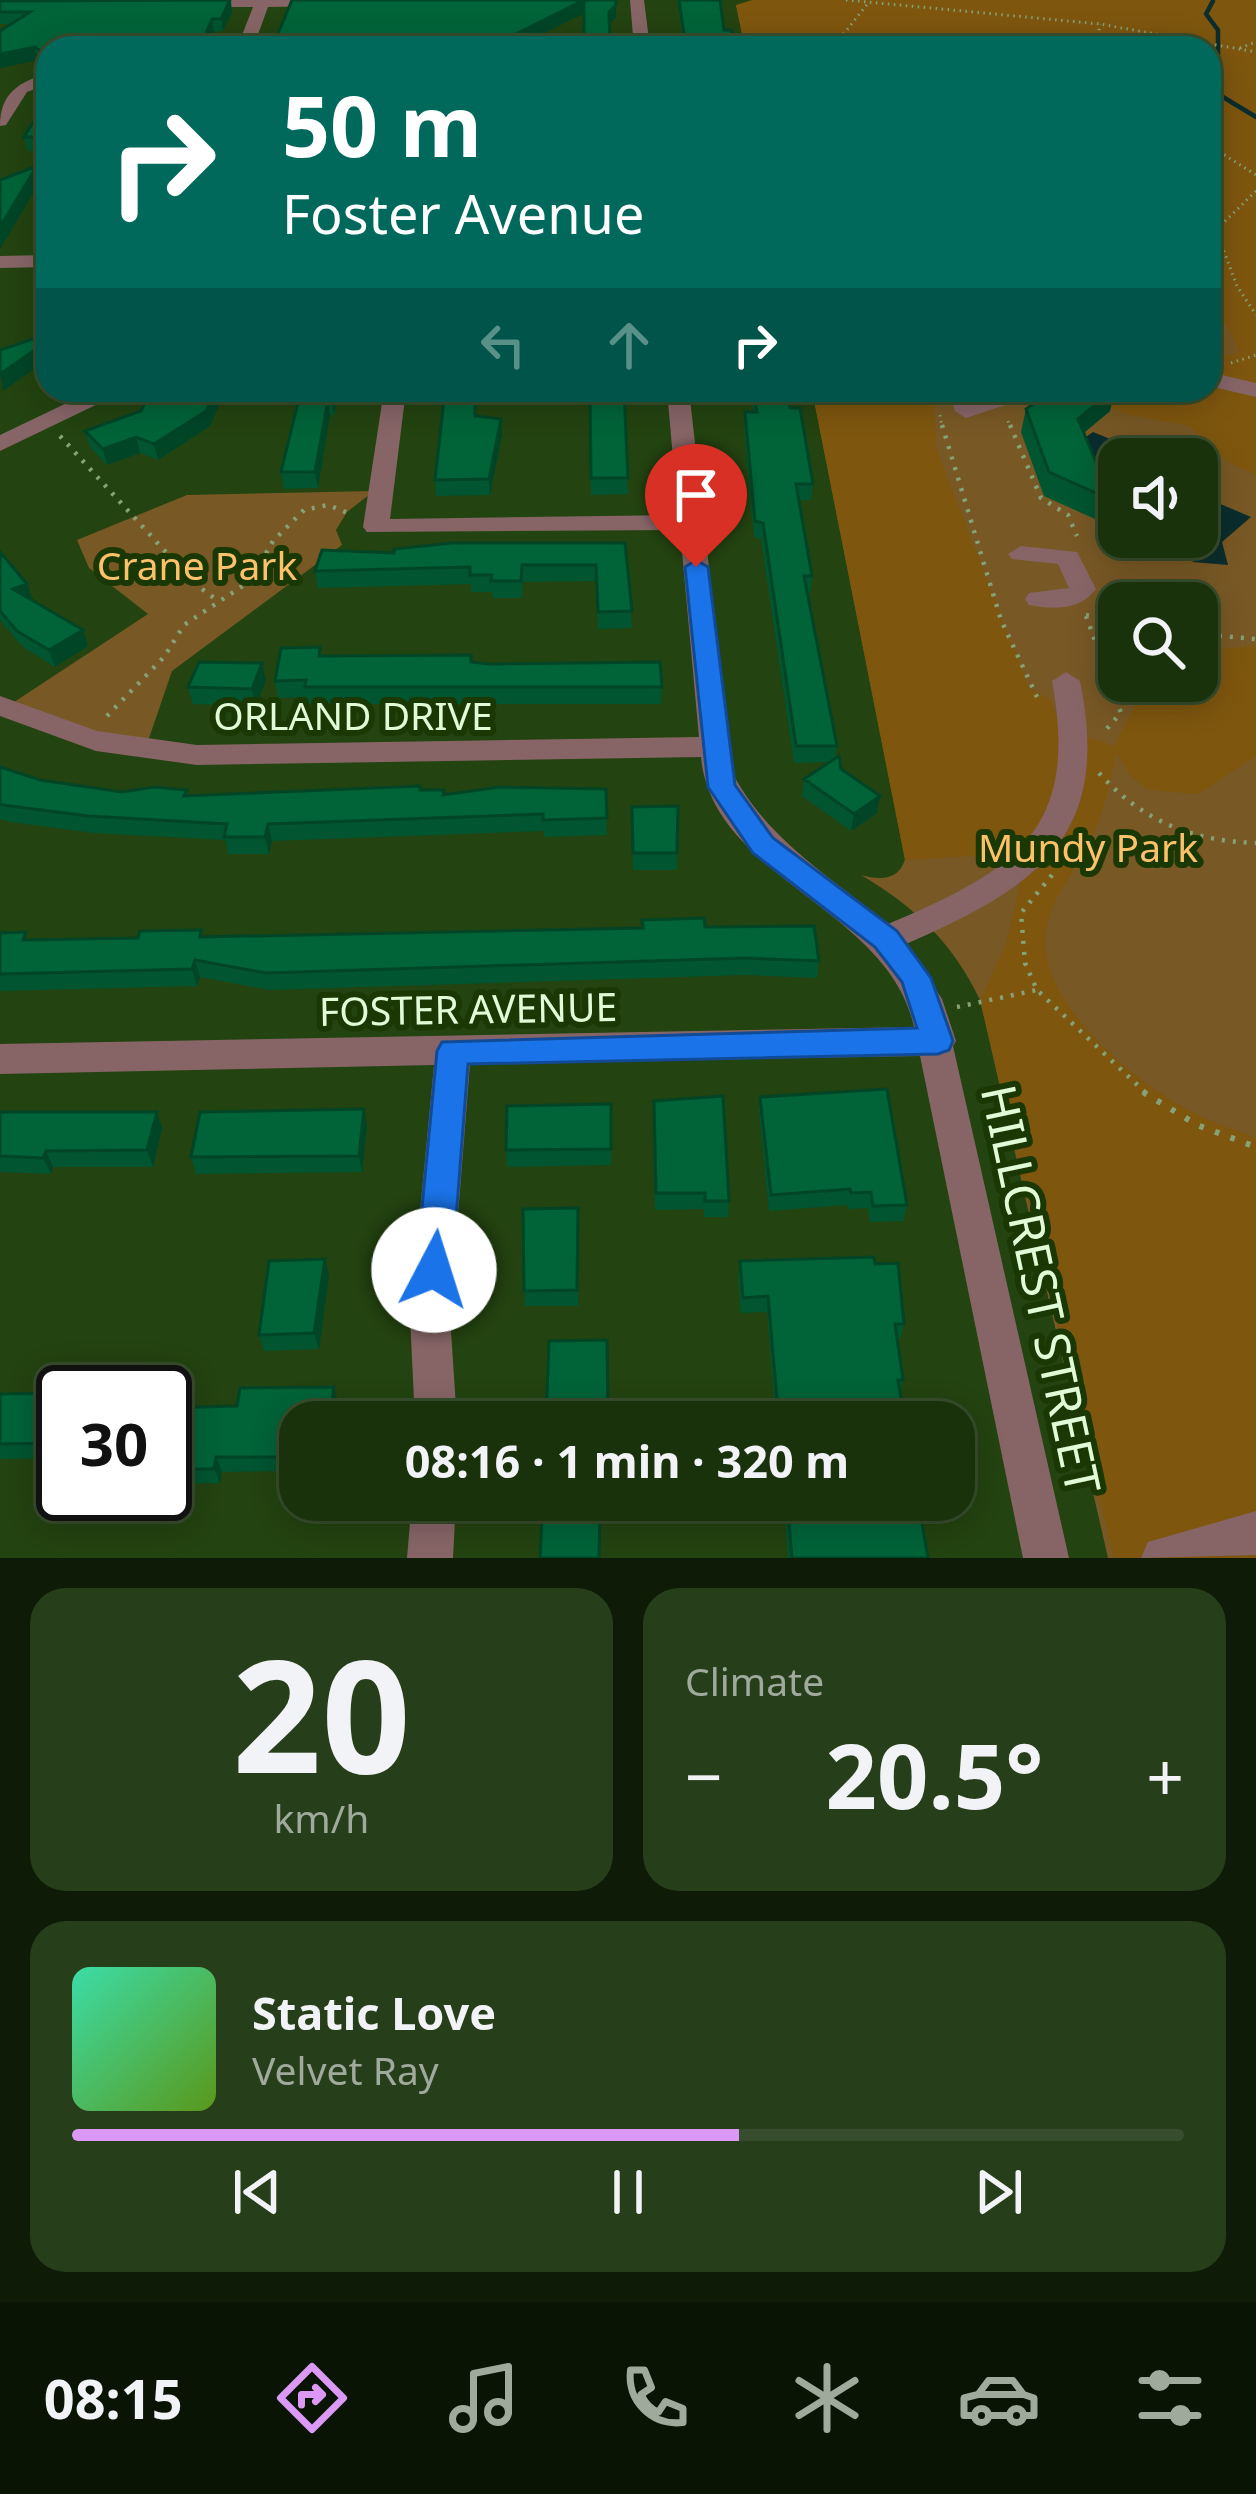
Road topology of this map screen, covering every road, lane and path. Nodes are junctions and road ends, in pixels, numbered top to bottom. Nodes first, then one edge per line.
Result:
1 (637, 0) edge
2 (846, 0) edge
3 (262, 2) edge
4 (352, 2) edge
5 (869, 2) edge
6 (166, 3) edge
7 (1100, 24) junction
8 (249, 36) edge
9 (641, 36) edge
10 (842, 36) edge
11 (1098, 36) edge
12 (1170, 36) edge
13 (1256, 42) edge
14 (1221, 45) edge
15 (1240, 48) junction
16 (1256, 52) edge
17 (36, 83) edge
18 (0, 121) edge
19 (1221, 153) edge
20 (1256, 175) edge
21 (1256, 191) edge
22 (1221, 225) edge
23 (1221, 243) edge
24 (36, 261) edge
25 (0, 262) edge
26 (1256, 315) edge
27 (1221, 382) edge
28 (1256, 390) edge
29 (85, 402) edge
30 (393, 402) edge
31 (679, 402) edge
32 (964, 402) edge
33 (998, 402) edge
34 (939, 405) dead end
35 (48, 423) junction
36 (0, 444) edge
37 (692, 522) junction
38 (376, 527) junction
39 (1021, 554) dead end
40 (1038, 598) dead end
41 (218, 601) junction
42 (1086, 614) dead end
43 (1098, 617) edge
44 (1218, 636) edge
45 (1256, 639) edge
46 (1056, 692) joint
47 (0, 705) edge
48 (88, 739) junction
49 (714, 747) junction
50 (1100, 792) dead end
51 (1256, 843) edge
52 (1059, 865) dead end
53 (886, 939) junction
54 (1037, 990) junction
55 (947, 1024) junction
56 (453, 1051) junction
57 (0, 1059) edge
58 (1256, 1147) edge
59 (435, 1401) edge
60 (433, 1521) edge
61 (1256, 1533) edge
62 (430, 1558) edge
63 (1046, 1558) edge
64 (1163, 1558) edge

1 - 9 street
2 - 5 path
3 - 4 street
3 - 6 street
3 - 8 street
5 - 7 path
5 - 10 path
7 - 11 path
7 - 12 path
13 - 15 path
14 - 15 path
15 - 16 path
17 - 18 street
19 - 20 path
21 - 22 path
23 - 26 path
24 - 25 street
27 - 28 street
29 - 35 street
30 - 38 street
31 - 37 street, HILLCREST STREET
32 - 33 street
34 - 46 path
35 - 36 street
35 - 41 path
37 - 38 street
37 - 49 street, HILLCREST STREET
38 - 41 path
39 - 40 street
41 - 48 path
42 - 43 path
44 - 45 path
46 - 53 street
47 - 48 street, ORLAND DRIVE
48 - 49 street, ORLAND DRIVE
49 - 53 street, HILLCREST STREET
50 - 51 path
52 - 54 path
53 - 55 street, HILLCREST STREET
54 - 55 path
54 - 58 path
55 - 56 street, FOSTER AVENUE
55 - 63 street, HILLCREST STREET
56 - 57 street, FOSTER AVENUE
56 - 59 street
60 - 62 street
61 - 64 street

